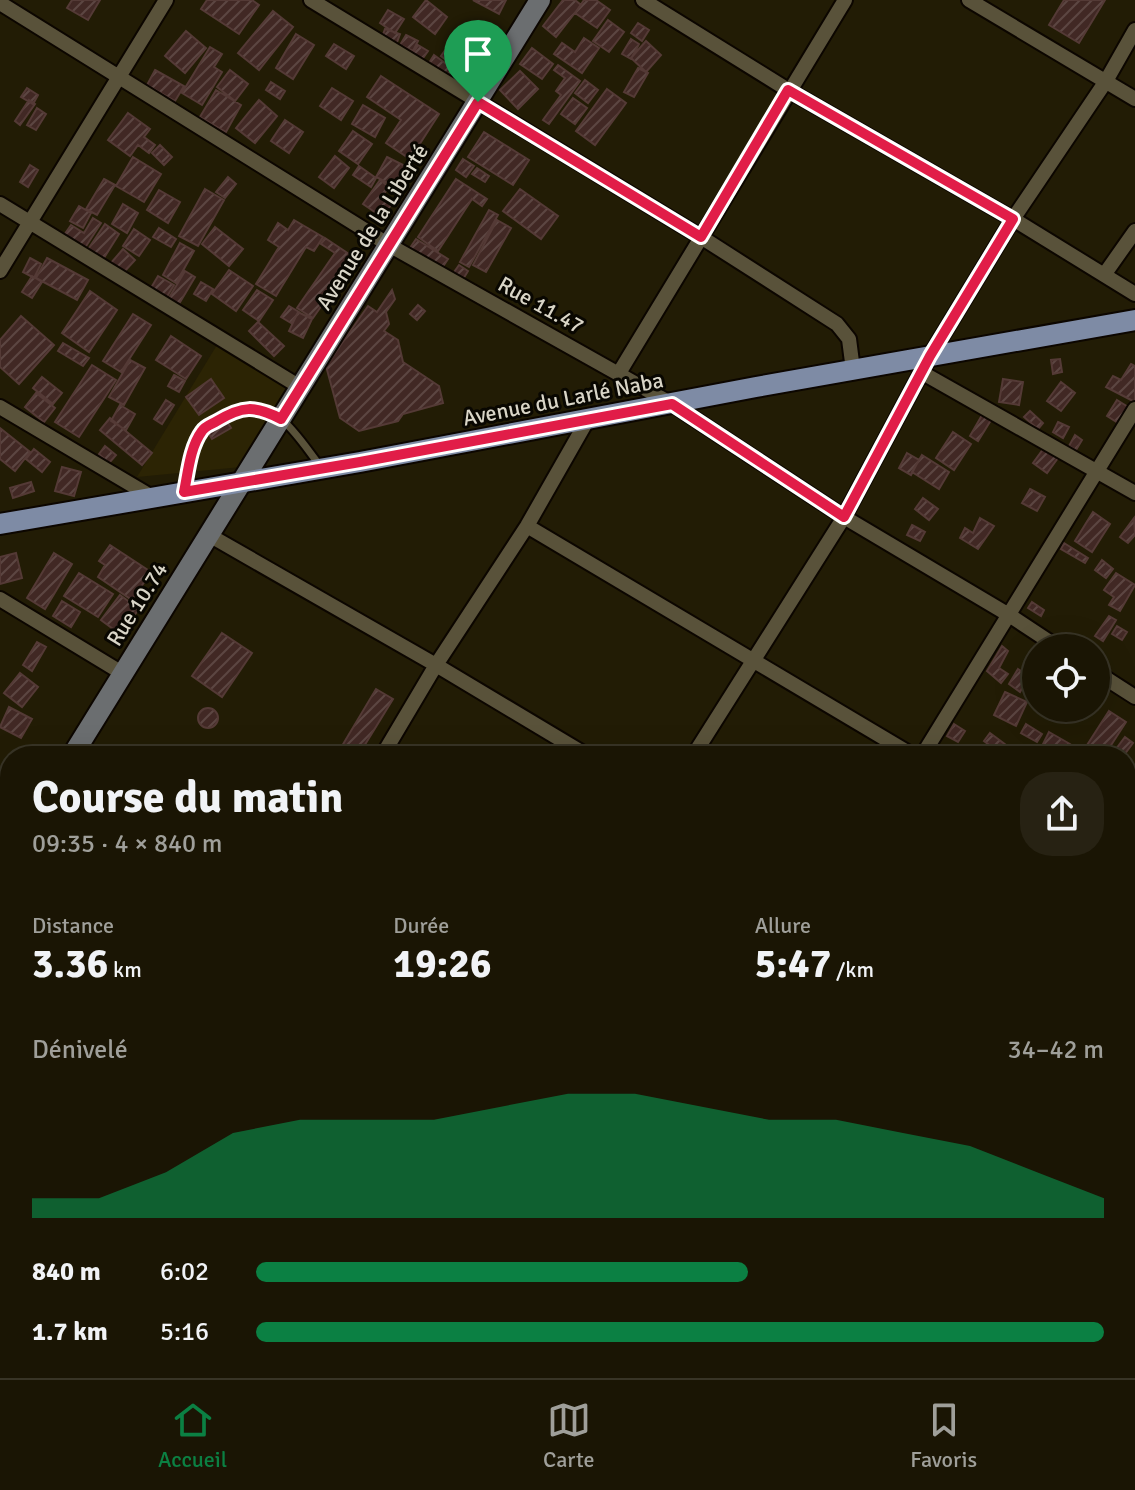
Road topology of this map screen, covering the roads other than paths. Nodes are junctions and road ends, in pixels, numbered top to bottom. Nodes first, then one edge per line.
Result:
1 (166, 0) edge
2 (311, 0) edge
3 (540, 0) edge
4 (643, 0) edge
5 (845, 0) edge
6 (969, 0) edge
7 (0, 3) edge
8 (1135, 30) edge
9 (119, 75) junction
10 (1106, 81) junction
11 (788, 90) junction
12 (1135, 99) edge
13 (478, 102) junction
14 (0, 204) edge
15 (1013, 219) junction
16 (30, 221) junction
17 (1135, 231) edge
18 (701, 237) junction
19 (389, 245) junction
20 (0, 271) edge
21 (1104, 275) junction
22 (1135, 294) edge
23 (1135, 320) edge
24 (926, 364) junction
25 (853, 370) junction
26 (619, 373) junction
27 (300, 387) junction
28 (672, 404) junction
29 (0, 407) edge
30 (1135, 409) edge
31 (281, 419) junction
32 (588, 419) junction
33 (323, 469) junction
34 (1098, 471) junction
35 (245, 480) junction
36 (184, 492) junction
37 (1135, 493) edge
38 (152, 497) junction
39 (844, 517) junction
40 (0, 524) edge
41 (527, 526) junction
42 (209, 535) junction
43 (0, 599) edge
44 (1009, 615) junction
45 (1038, 634) edge
46 (755, 660) junction
47 (436, 665) junction
48 (122, 673) junction
49 (1110, 681) edge
50 (1135, 697) edge
51 (78, 746) edge
52 (388, 746) edge
53 (571, 746) edge
54 (699, 746) edge
55 (897, 746) edge
56 (928, 746) edge

1 - 9 street
2 - 13 street
3 - 13 main road, Avenue de la Liberté
4 - 11 street
5 - 11 street
6 - 10 street
7 - 9 street, Rue 11.47
8 - 10 street
9 - 16 street
9 - 19 street, Rue 11.47
10 - 12 street
10 - 15 street
11 - 15 street
11 - 18 street
13 - 18 street
13 - 19 main road, Avenue de la Liberté
14 - 16 street
15 - 21 street
15 - 24 street
16 - 20 street
16 - 27 street
17 - 21 street
18 - 25 street
18 - 26 street
19 - 26 street, Rue 11.47
19 - 27 main road, Avenue de la Liberté
21 - 22 street
23 - 24 main road, Avenue du Larlé Naba
24 - 25 main road, Avenue du Larlé Naba
24 - 34 street
24 - 39 street
25 - 28 main road, Avenue du Larlé Naba
26 - 28 street, Rue 11.47
27 - 31 main road, Avenue de la Liberté
28 - 32 main road, Avenue du Larlé Naba
28 - 39 street, Rue 11.47
29 - 38 street
30 - 34 street
31 - 33 lane
31 - 35 main road, Avenue de la Liberté
31 - 36 lane
32 - 33 main road, Avenue du Larlé Naba
32 - 41 street
33 - 35 main road, Avenue du Larlé Naba
34 - 37 street
34 - 44 street
35 - 36 main road, Avenue du Larlé Naba
35 - 42 main road, Rue 10.74
36 - 38 main road, Avenue du Larlé Naba
38 - 40 main road, Avenue du Larlé Naba
39 - 44 street, Rue 11.47
39 - 46 street
41 - 46 street
41 - 47 street
42 - 47 street
42 - 48 main road, Rue 10.74
43 - 48 street
44 - 45 street, Rue 11.47
44 - 56 street
46 - 54 street
46 - 55 street
47 - 52 street
47 - 53 street
48 - 51 main road, Rue 10.74
49 - 50 street

